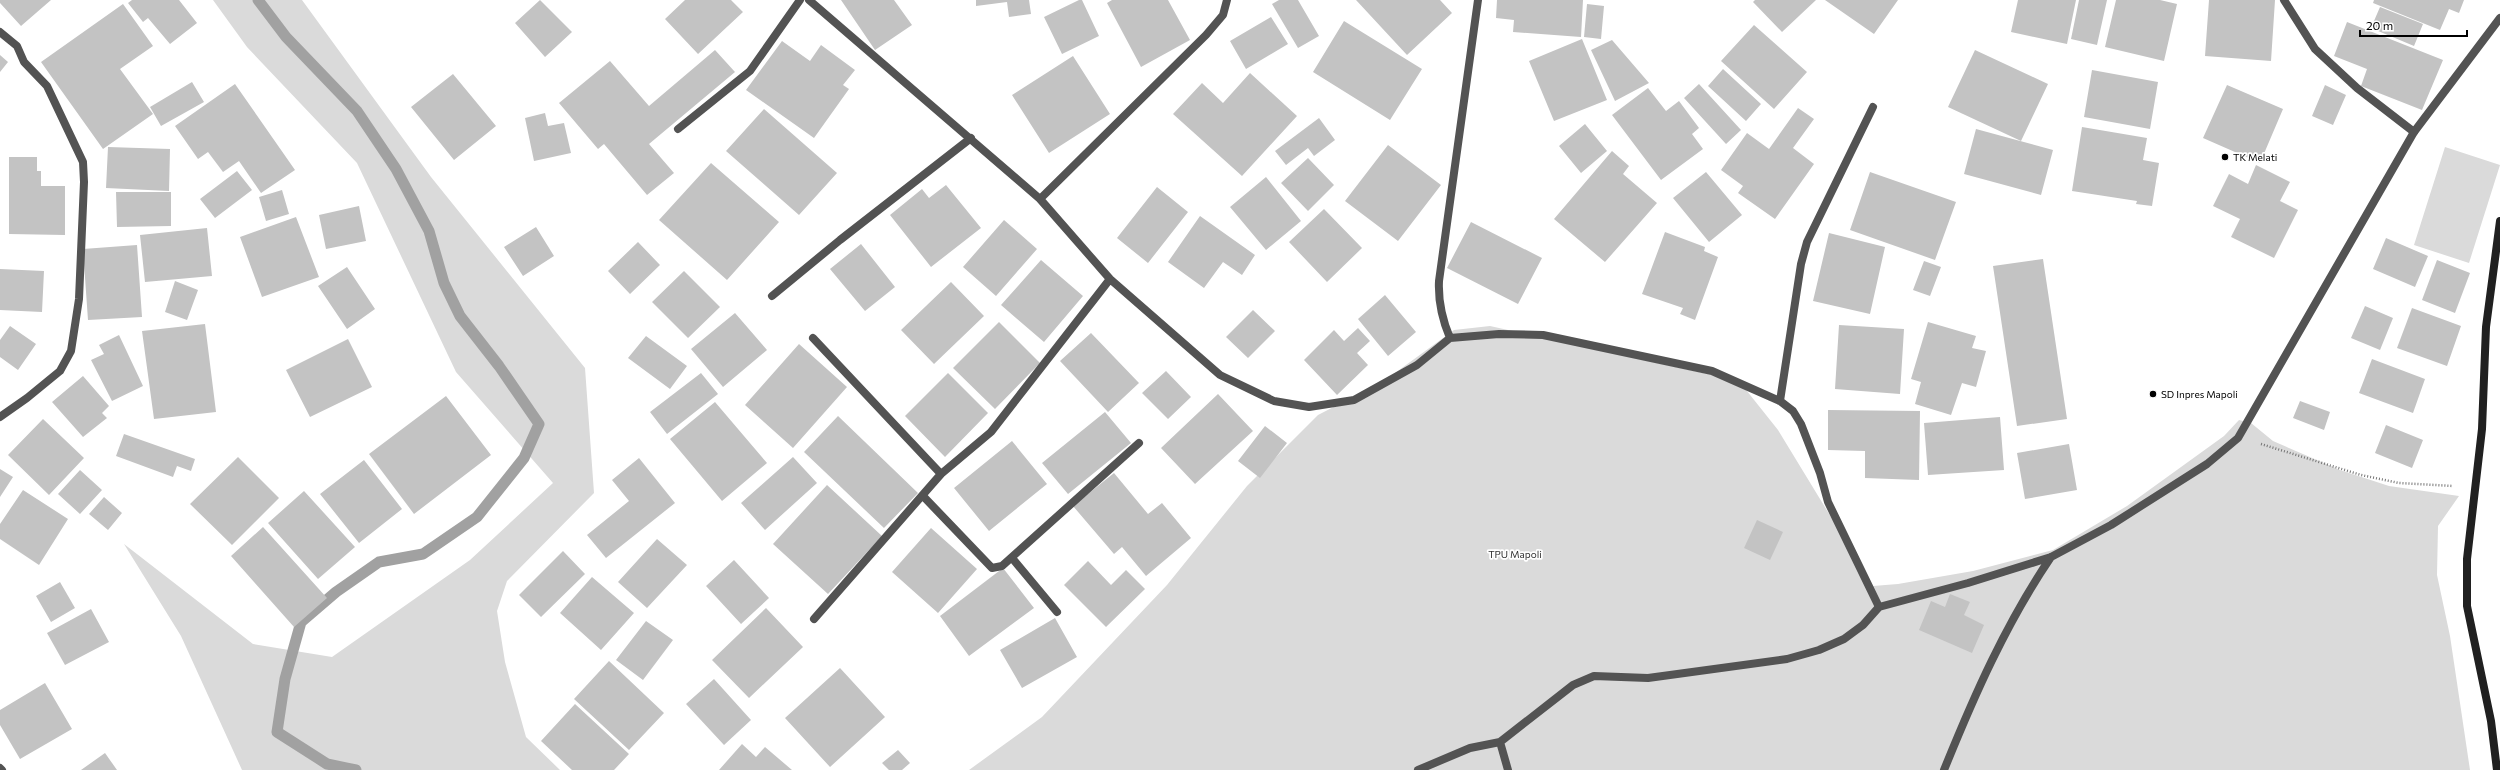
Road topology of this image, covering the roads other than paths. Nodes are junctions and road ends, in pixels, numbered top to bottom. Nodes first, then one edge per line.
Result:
1 (800, 0) edge
2 (809, 0) edge
3 (1227, 0) edge
4 (1478, 0) edge
5 (2284, 0) edge
6 (2500, 18) edge
7 (0, 32) edge
8 (1873, 107) dead end
9 (678, 129) dead end
10 (2414, 132) junction
11 (971, 138) junction
12 (1040, 199) junction
13 (2500, 221) edge
14 (1110, 278) junction
15 (772, 296) dead end
16 (813, 338) dead end
17 (1450, 338) junction
18 (1780, 401) junction
19 (0, 416) edge
20 (1139, 443) dead end
21 (941, 474) junction
22 (923, 496) junction
23 (2051, 557) junction
24 (1012, 558) junction
25 (1879, 607) junction
26 (1057, 612) dead end
27 (814, 619) dead end
28 (1500, 742) junction
29 (0, 768) edge
30 (2, 770) edge
31 (1418, 770) edge
32 (1508, 770) edge
33 (1944, 770) edge
34 (2498, 770) edge

1 - 9 street
2 - 11 street
3 - 12 street
4 - 17 street
5 - 10 street
6 - 10 street
7 - 19 street
8 - 18 street
10 - 23 street
11 - 12 street
11 - 15 street
12 - 14 street
13 - 34 street
14 - 17 street
14 - 21 street
16 - 21 street
17 - 18 street
18 - 25 street
20 - 24 street
21 - 22 street
22 - 24 street
22 - 27 street
23 - 25 street
23 - 33 street
24 - 26 street
25 - 28 street
28 - 31 street
28 - 32 street
29 - 30 street

